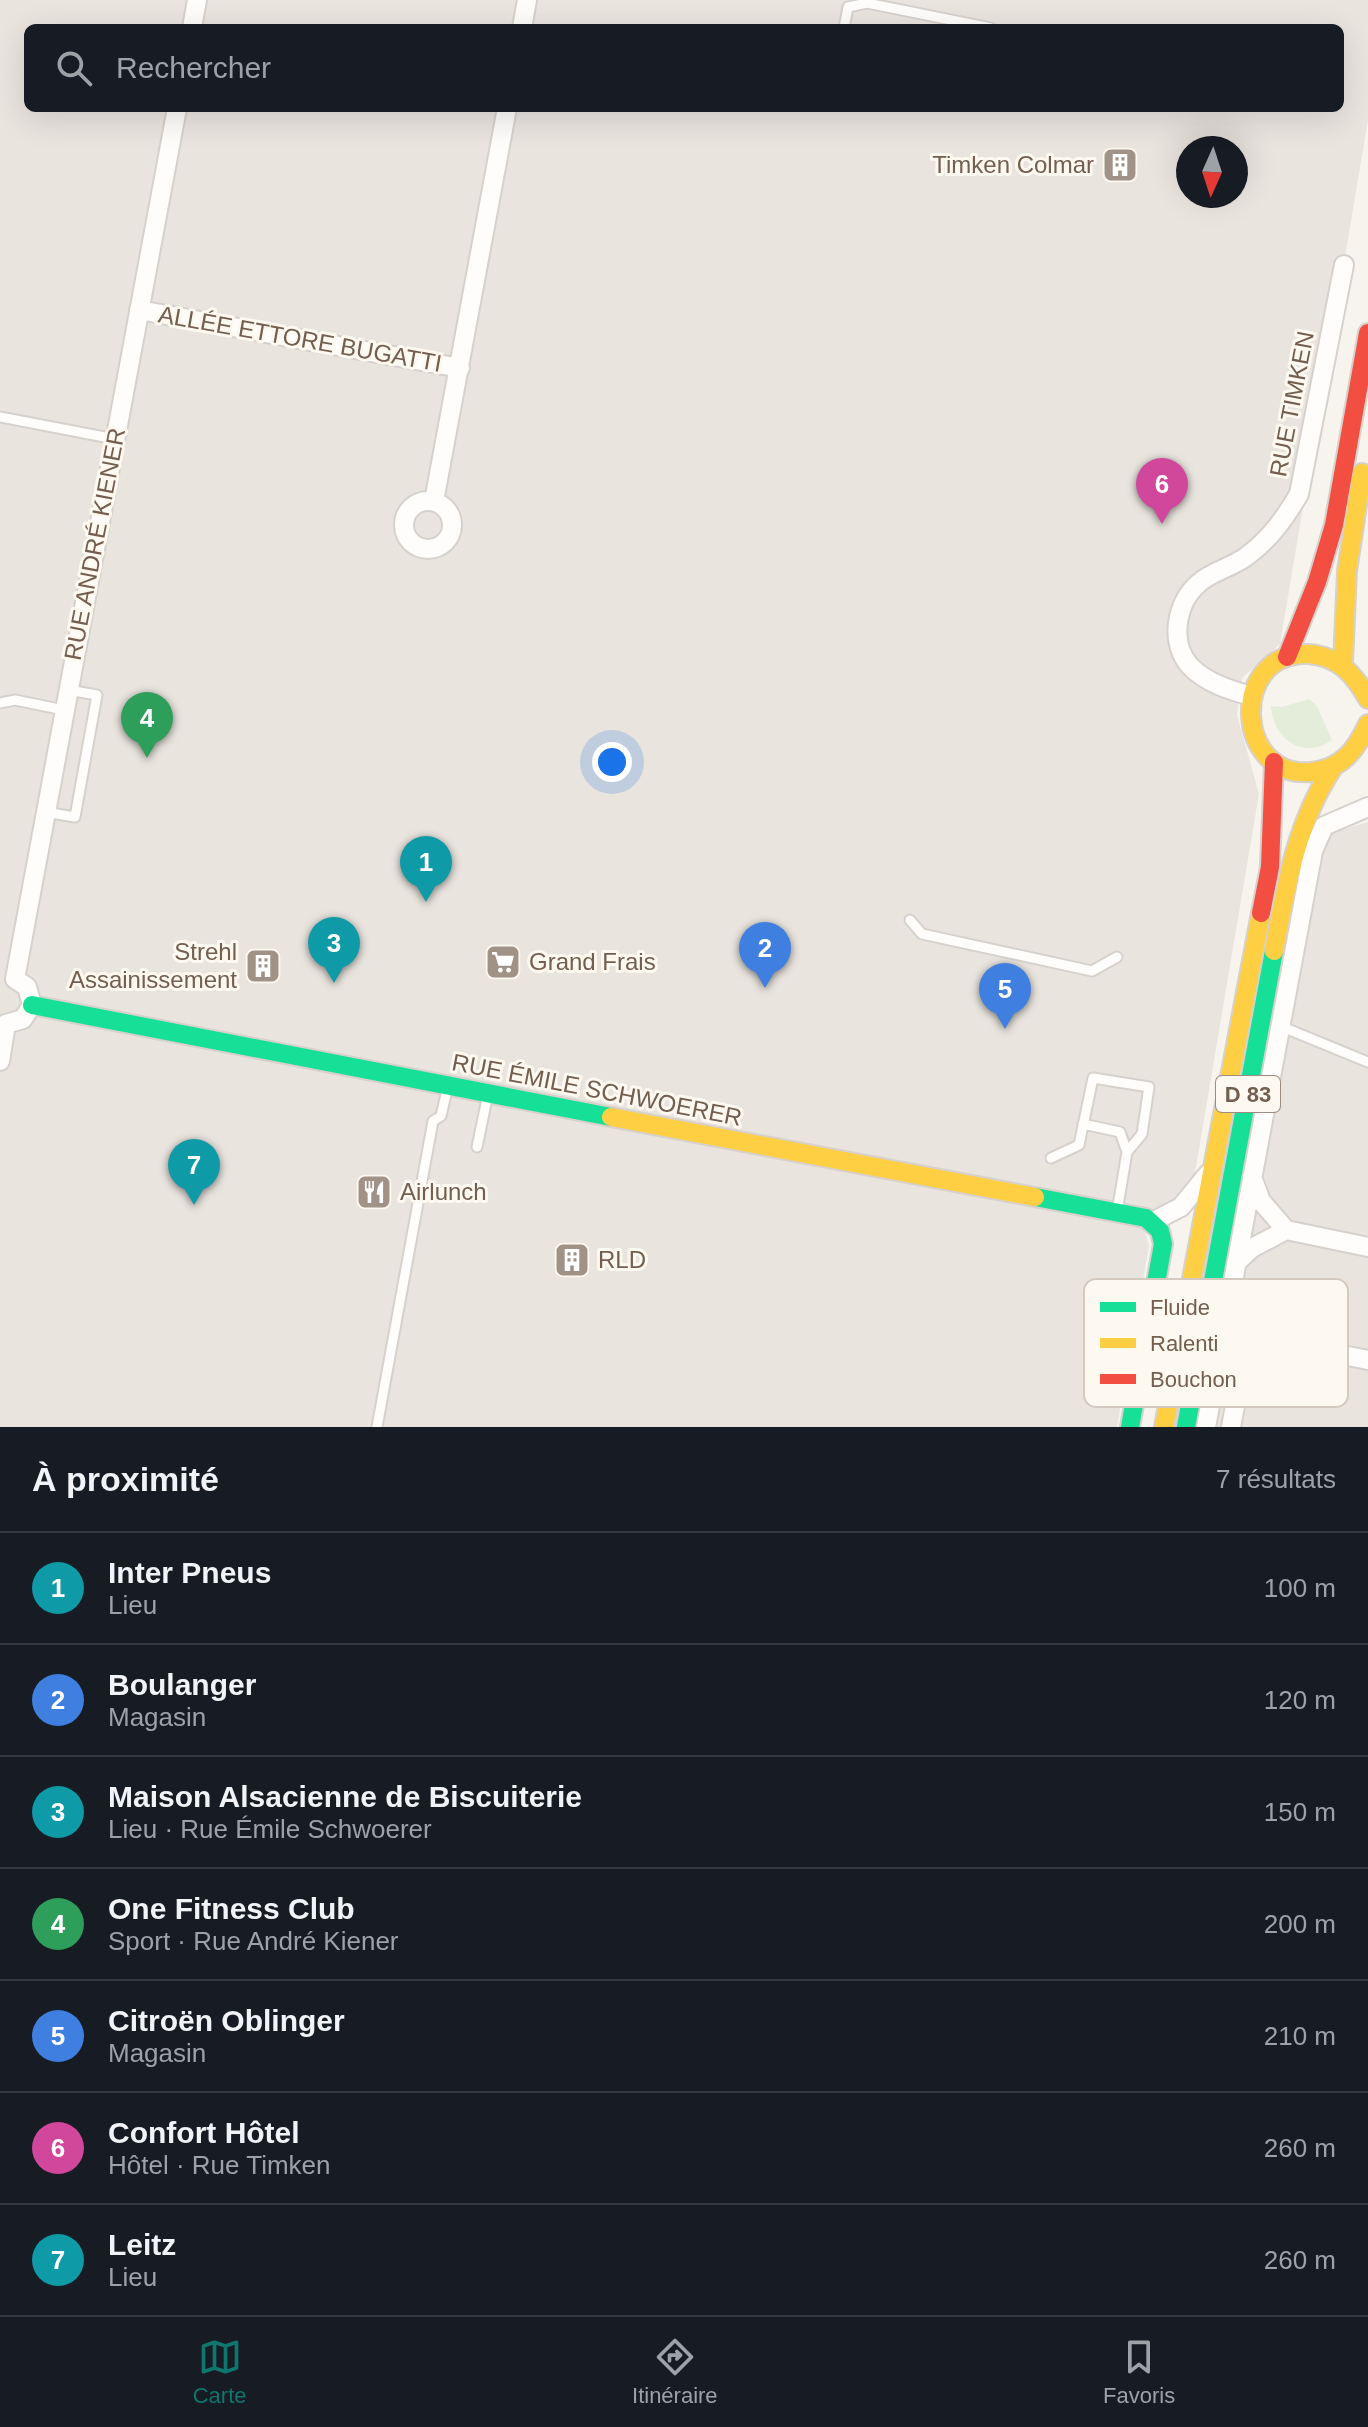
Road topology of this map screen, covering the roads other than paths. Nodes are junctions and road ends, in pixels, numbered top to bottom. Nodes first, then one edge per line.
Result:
1 (197, 0) edge
2 (527, 0) edge
3 (193, 24) edge
4 (523, 24) edge
5 (845, 24) edge
6 (971, 24) edge
7 (176, 112) edge
8 (506, 112) edge
9 (1344, 265) dead end
10 (139, 310) junction
11 (1368, 333) edge
12 (460, 368) junction
13 (0, 417) edge
14 (115, 439) junction
15 (1368, 441) edge
16 (434, 501) dead end
17 (1287, 657) junction
18 (1343, 663) junction
19 (67, 690) junction
20 (1251, 696) junction
21 (1368, 699) edge
22 (0, 703) edge
23 (64, 710) junction
24 (1368, 724) edge
25 (1361, 754) edge
26 (1274, 762) junction
27 (1332, 769) junction
28 (1368, 807) edge
29 (45, 812) junction
30 (910, 920) dead end
31 (1117, 957) dead end
32 (8, 982) edge
33 (32, 1005) junction
34 (3, 1021) edge
35 (1280, 1026) junction
36 (0, 1061) edge
37 (1368, 1062) edge
38 (448, 1087) junction
39 (488, 1094) junction
40 (1083, 1124) junction
41 (477, 1147) dead end
42 (1127, 1152) junction
43 (1051, 1158) dead end
44 (1213, 1169) junction
45 (1252, 1177) junction
46 (1117, 1212) junction
47 (1152, 1222) junction
48 (1286, 1230) junction
49 (1368, 1247) edge
50 (1236, 1263) junction
51 (1157, 1279) edge
52 (1192, 1279) edge
53 (1213, 1279) edge
54 (1233, 1279) edge
55 (1348, 1356) edge
56 (1368, 1360) edge
57 (1134, 1407) edge
58 (1168, 1407) edge
59 (1190, 1407) edge
60 (1210, 1407) edge
61 (1223, 1407) edge
62 (1236, 1407) edge
63 (377, 1427) edge
64 (1130, 1427) edge
65 (1164, 1427) edge
66 (1186, 1427) edge
67 (1206, 1427) edge
68 (1232, 1427) edge

1 - 3 street
2 - 4 street
5 - 6 lane
7 - 10 street, RUE ANDRÉ KIENER
8 - 12 street, ALLÉE ETTORE BUGATTI
9 - 20 street, RUE TIMKEN
10 - 12 street, ALLÉE ETTORE BUGATTI
10 - 14 street, RUE ANDRÉ KIENER
11 - 17 main road
12 - 16 street, ALLÉE ETTORE BUGATTI
13 - 14 lane
14 - 19 street, RUE ANDRÉ KIENER
15 - 18 main road
17 - 18 main road
17 - 20 main road
18 - 21 main road
19 - 23 street, RUE ANDRÉ KIENER
19 - 29 lane
20 - 26 main road
22 - 23 lane
23 - 29 street, RUE ANDRÉ KIENER
24 - 25 main road
25 - 27 main road
26 - 27 main road
26 - 44 main road, D 83
27 - 53 main road, D 83
28 - 35 street
29 - 32 street, RUE ANDRÉ KIENER
30 - 31 lane
32 - 33 street
33 - 34 street
33 - 38 main road, RUE ÉMILE SCHWOERER
34 - 36 street
35 - 37 lane
35 - 45 street
38 - 39 main road, RUE ÉMILE SCHWOERER
38 - 63 lane
39 - 41 lane
39 - 46 main road, RUE ÉMILE SCHWOERER
40 - 42 lane
40 - 42 lane
40 - 43 lane
42 - 46 lane
44 - 47 street
44 - 52 main road, D 83
45 - 48 street
45 - 50 street
46 - 47 main road, RUE ÉMILE SCHWOERER
47 - 51 main road
48 - 49 street
48 - 50 street
50 - 54 street
55 - 56 street
57 - 64 main road
58 - 65 main road, D 83
59 - 66 main road, D 83
60 - 67 street
61 - 68 street
62 - 68 street

